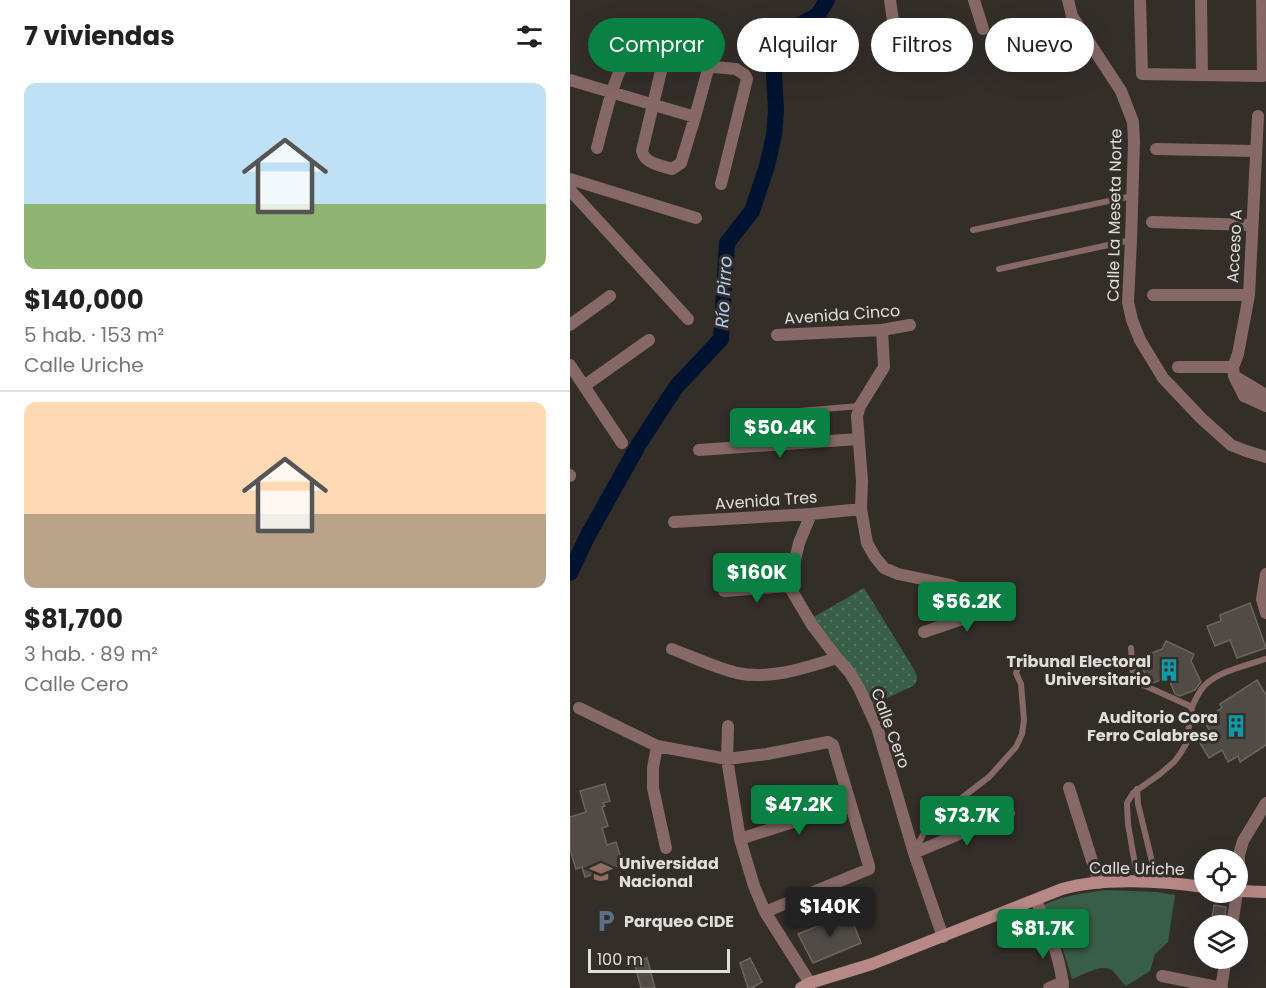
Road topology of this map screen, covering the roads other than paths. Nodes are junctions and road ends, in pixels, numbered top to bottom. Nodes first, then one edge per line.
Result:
1 (890, 0) edge
2 (974, 0) edge
3 (1068, 0) edge
4 (1140, 0) edge
5 (1201, 0) edge
6 (1262, 0) edge
7 (893, 18) edge
8 (983, 29) dead end
9 (1264, 68) edge
10 (1202, 75) junction
11 (570, 80) edge
12 (612, 91) junction
13 (654, 104) junction
14 (1258, 116) dead end
15 (695, 117) junction
16 (597, 148) dead end
17 (1156, 149) dead end
18 (1256, 151) junction
19 (721, 184) dead end
20 (572, 185) edge
21 (1132, 196) junction
22 (696, 218) dead end
23 (1152, 222) dead end
24 (1252, 225) junction
25 (973, 230) dead end
26 (1131, 240) junction
27 (999, 269) dead end
28 (1153, 295) dead end
29 (1249, 295) junction
30 (610, 296) dead end
31 (687, 319) dead end
32 (570, 325) edge
33 (910, 325) dead end
34 (882, 330) junction
35 (777, 335) dead end
36 (649, 340) dead end
37 (570, 365) edge
38 (1178, 368) dead end
39 (1234, 371) junction
40 (584, 387) junction
41 (1266, 395) edge
42 (860, 406) junction
43 (1266, 406) edge
44 (762, 414) dead end
45 (858, 439) junction
46 (622, 443) dead end
47 (699, 450) dead end
48 (1266, 457) edge
49 (861, 509) junction
50 (812, 514) junction
51 (674, 522) dead end
52 (1266, 574) edge
53 (789, 586) junction
54 (724, 591) dead end
55 (1002, 608) dead end
56 (1266, 613) edge
57 (977, 614) junction
58 (924, 632) dead end
59 (1131, 648) dead end
60 (672, 650) dead end
61 (837, 658) junction
62 (1265, 659) edge
63 (1021, 660) dead end
64 (1192, 707) junction
65 (579, 708) dead end
66 (728, 726) dead end
67 (657, 746) junction
68 (727, 759) junction
69 (1069, 788) dead end
70 (1137, 789) junction
71 (1266, 803) edge
72 (851, 806) junction
73 (1009, 813) dead end
74 (740, 839) junction
75 (666, 848) dead end
76 (1241, 849) edge
77 (914, 853) junction
78 (1099, 882) junction
79 (1138, 882) junction
80 (1157, 882) junction
81 (1194, 886) edge
82 (1248, 892) edge
83 (1266, 892) edge
84 (1036, 900) junction
85 (765, 912) junction
86 (943, 937) junction
87 (1224, 969) edge
88 (1162, 976) dead end
89 (1063, 985) edge
90 (805, 986) edge
91 (1049, 988) edge
92 (1221, 988) edge

1 - 7 street
2 - 8 street
3 - 21 street, Calle La Meseta Norte
4 - 10 street
5 - 10 street
6 - 9 street
9 - 10 street
11 - 12 street
12 - 13 street
12 - 13 street
12 - 16 street
13 - 15 street
13 - 15 street
14 - 18 street, Acceso A
15 - 19 street
17 - 18 street
18 - 24 street, Acceso A
20 - 22 street
20 - 31 street
21 - 25 lane
21 - 26 street, Calle La Meseta Norte
23 - 24 street
24 - 29 street, Acceso A
26 - 27 lane
26 - 48 street, Calle La Meseta Norte
28 - 29 street
29 - 39 street, Acceso A
30 - 32 street
33 - 34 street, Avenida Cinco
34 - 35 street, Avenida Cinco
34 - 42 street
36 - 40 street
37 - 40 street
38 - 39 street
39 - 41 street
39 - 43 street
40 - 46 street
42 - 44 lane
42 - 45 street
45 - 47 street
45 - 49 street
49 - 50 street, Avenida Tres
49 - 57 street
50 - 51 street, Avenida Tres
50 - 53 street
52 - 56 street
53 - 54 street
53 - 61 street, Calle Cero
55 - 57 street
57 - 58 street
59 - 64 lane
60 - 61 street
61 - 77 street, Calle Cero
62 - 64 lane
63 - 77 lane
64 - 70 lane
65 - 67 street
66 - 68 street
67 - 68 street
67 - 75 street
68 - 72 street
68 - 74 street
69 - 78 street
70 - 79 lane
70 - 80 lane
71 - 76 street
72 - 74 street
72 - 85 street
73 - 77 street
74 - 85 street
77 - 86 street, Calle Cero
78 - 79 main road, Calle Uriche
78 - 84 main road, Calle Uriche
79 - 80 main road, Calle Uriche
80 - 81 main road, Calle Uriche
82 - 83 main road
84 - 86 main road, Calle Uriche
84 - 89 street
85 - 90 street
86 - 90 main road, Calle Uriche
87 - 92 street
88 - 92 street
89 - 91 street

